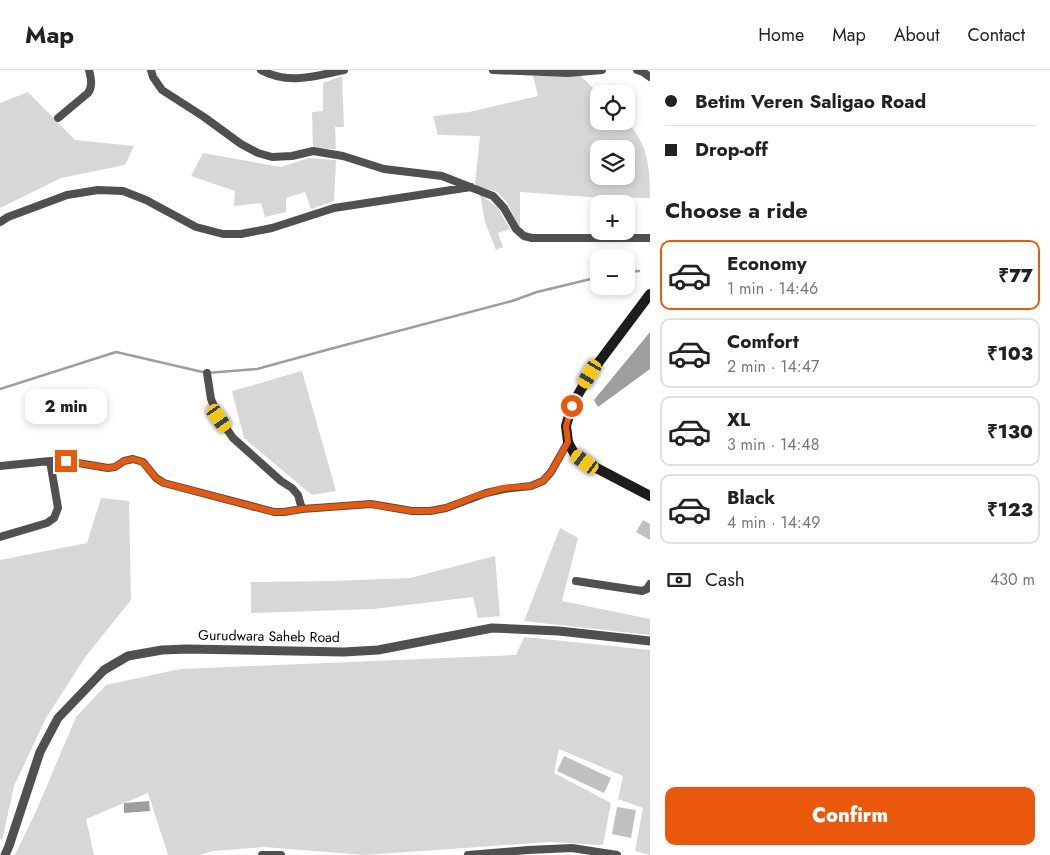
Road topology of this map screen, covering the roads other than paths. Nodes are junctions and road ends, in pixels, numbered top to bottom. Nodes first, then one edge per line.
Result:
1 (89, 70) edge
2 (151, 70) edge
3 (261, 70) edge
4 (344, 70) edge
5 (493, 70) edge
6 (602, 70) edge
7 (637, 70) edge
8 (650, 77) edge
9 (58, 118) dead end
10 (473, 187) junction
11 (0, 222) edge
12 (650, 238) edge
13 (650, 294) edge
14 (207, 373) dead end
15 (568, 442) junction
16 (50, 461) junction
17 (0, 466) edge
18 (650, 496) edge
19 (302, 509) junction
20 (0, 536) edge
21 (576, 581) dead end
22 (650, 584) edge
23 (650, 641) edge
24 (5, 855) edge
25 (262, 855) edge
26 (281, 855) edge
27 (468, 855) edge
28 (617, 855) edge

1 - 9 street
2 - 10 street
3 - 4 street
5 - 6 street
7 - 8 street
10 - 11 street
10 - 12 street
13 - 15 main road
14 - 19 street
15 - 18 main road
15 - 19 street
16 - 17 street
16 - 19 street
16 - 20 street
21 - 22 street
23 - 24 street, Gurudwara Saheb Road
25 - 26 street
27 - 28 street

